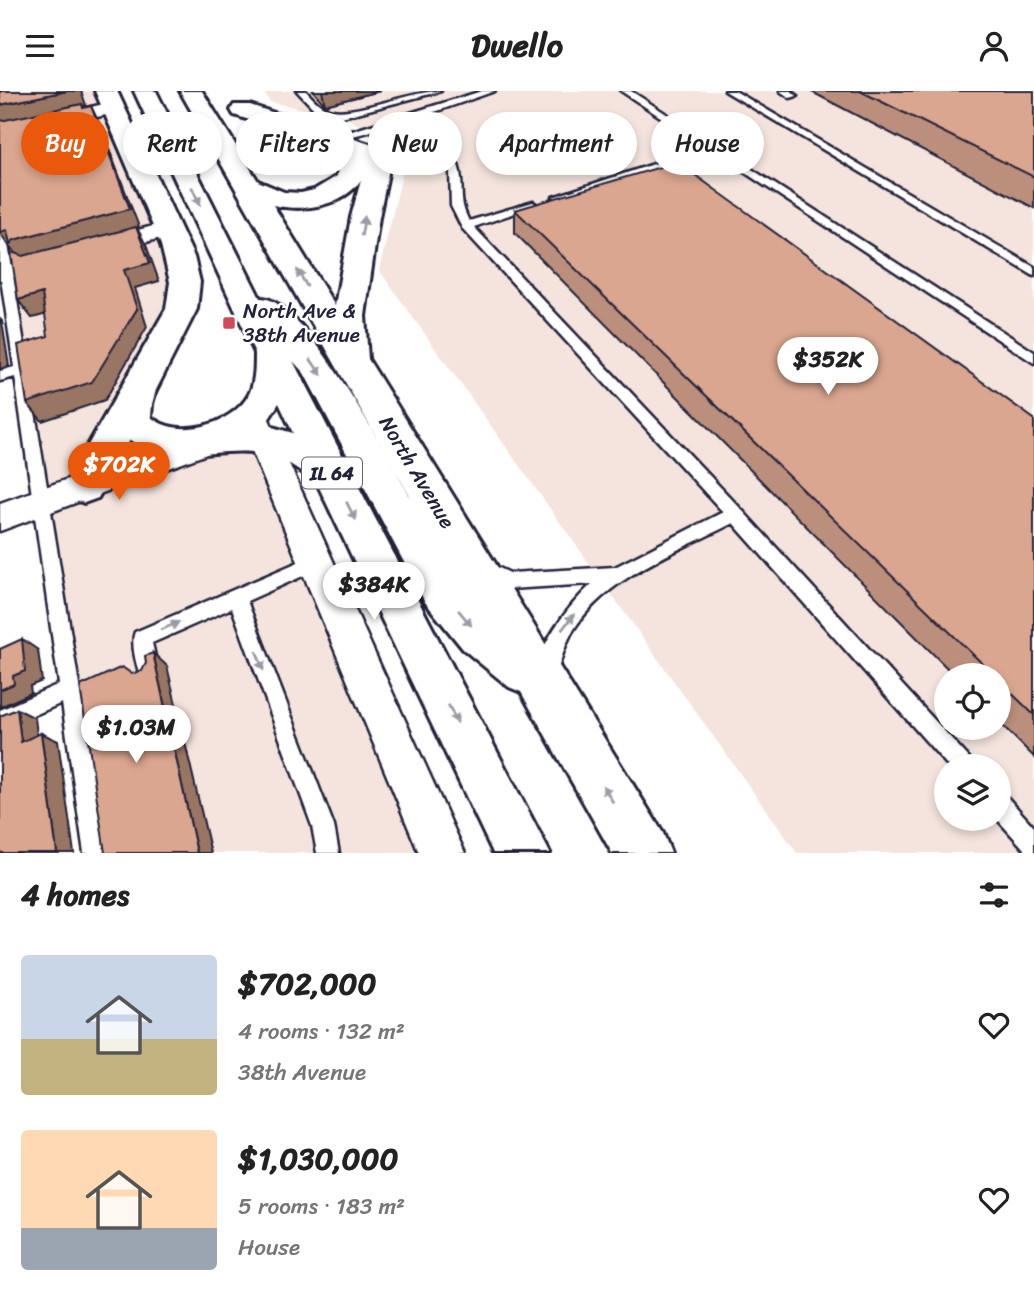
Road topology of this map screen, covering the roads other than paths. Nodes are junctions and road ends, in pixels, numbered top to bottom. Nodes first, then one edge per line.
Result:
1 (191, 91) edge
2 (301, 91) edge
3 (437, 91) edge
4 (491, 91) edge
5 (625, 91) edge
6 (729, 91) edge
7 (121, 97) edge
8 (236, 101) edge
9 (76, 112) edge
10 (265, 112) edge
11 (419, 112) edge
12 (651, 169) edge
13 (376, 175) edge
14 (455, 175) edge
15 (248, 187) junction
16 (466, 226) junction
17 (167, 229) junction
18 (0, 232) edge
19 (75, 254) edge
20 (3, 272) edge
21 (1034, 272) edge
22 (236, 281) junction
23 (272, 352) junction
24 (1034, 358) edge
25 (354, 366) junction
26 (21, 370) junction
27 (0, 376) edge
28 (139, 391) junction
29 (258, 427) junction
30 (221, 437) junction
31 (332, 473) junction
32 (83, 487) junction
33 (42, 502) junction
34 (735, 514) junction
35 (0, 517) edge
36 (467, 556) junction
37 (317, 562) junction
38 (617, 575) junction
39 (237, 597) junction
40 (149, 674) edge
41 (543, 685) junction
42 (70, 689) junction
43 (0, 720) edge
44 (952, 754) edge
45 (1011, 818) edge
46 (1034, 843) edge
47 (95, 853) edge
48 (328, 853) edge
49 (442, 853) edge
50 (522, 853) edge
51 (642, 853) edge

1 - 15 main road, North Avenue
2 - 3 lane
4 - 11 lane
5 - 24 lane
6 - 21 lane
7 - 9 street
7 - 17 main road
7 -> 22 main road, IL 64
8 - 10 main road
8 - 15 main road
12 - 16 lane
25 -> 13 main road
14 - 16 lane
25 -> 15 main road, North Avenue
16 - 34 lane
17 - 19 street
17 - 28 main road
18 - 20 lane
20 - 26 lane
22 - 23 main road, IL 64
22 -> 41 main road
23 - 29 main road
23 - 31 main road, IL 64
25 - 36 main road, North Avenue
26 - 27 lane
26 - 33 lane
28 - 30 main road
28 - 32 main road
29 - 30 main road
29 - 31 main road
29 - 37 street
30 - 32 street
31 -> 50 main road, IL 64
32 - 33 street
33 - 35 street
33 - 42 lane
34 - 38 lane
34 - 44 lane
36 - 38 lane
36 - 41 main road, North Avenue
37 - 39 lane
37 - 49 street
41 -> 38 lane
40 -> 39 lane
39 -> 48 lane
51 -> 41 main road, North Avenue
42 - 43 lane
42 - 47 lane
45 - 46 lane

